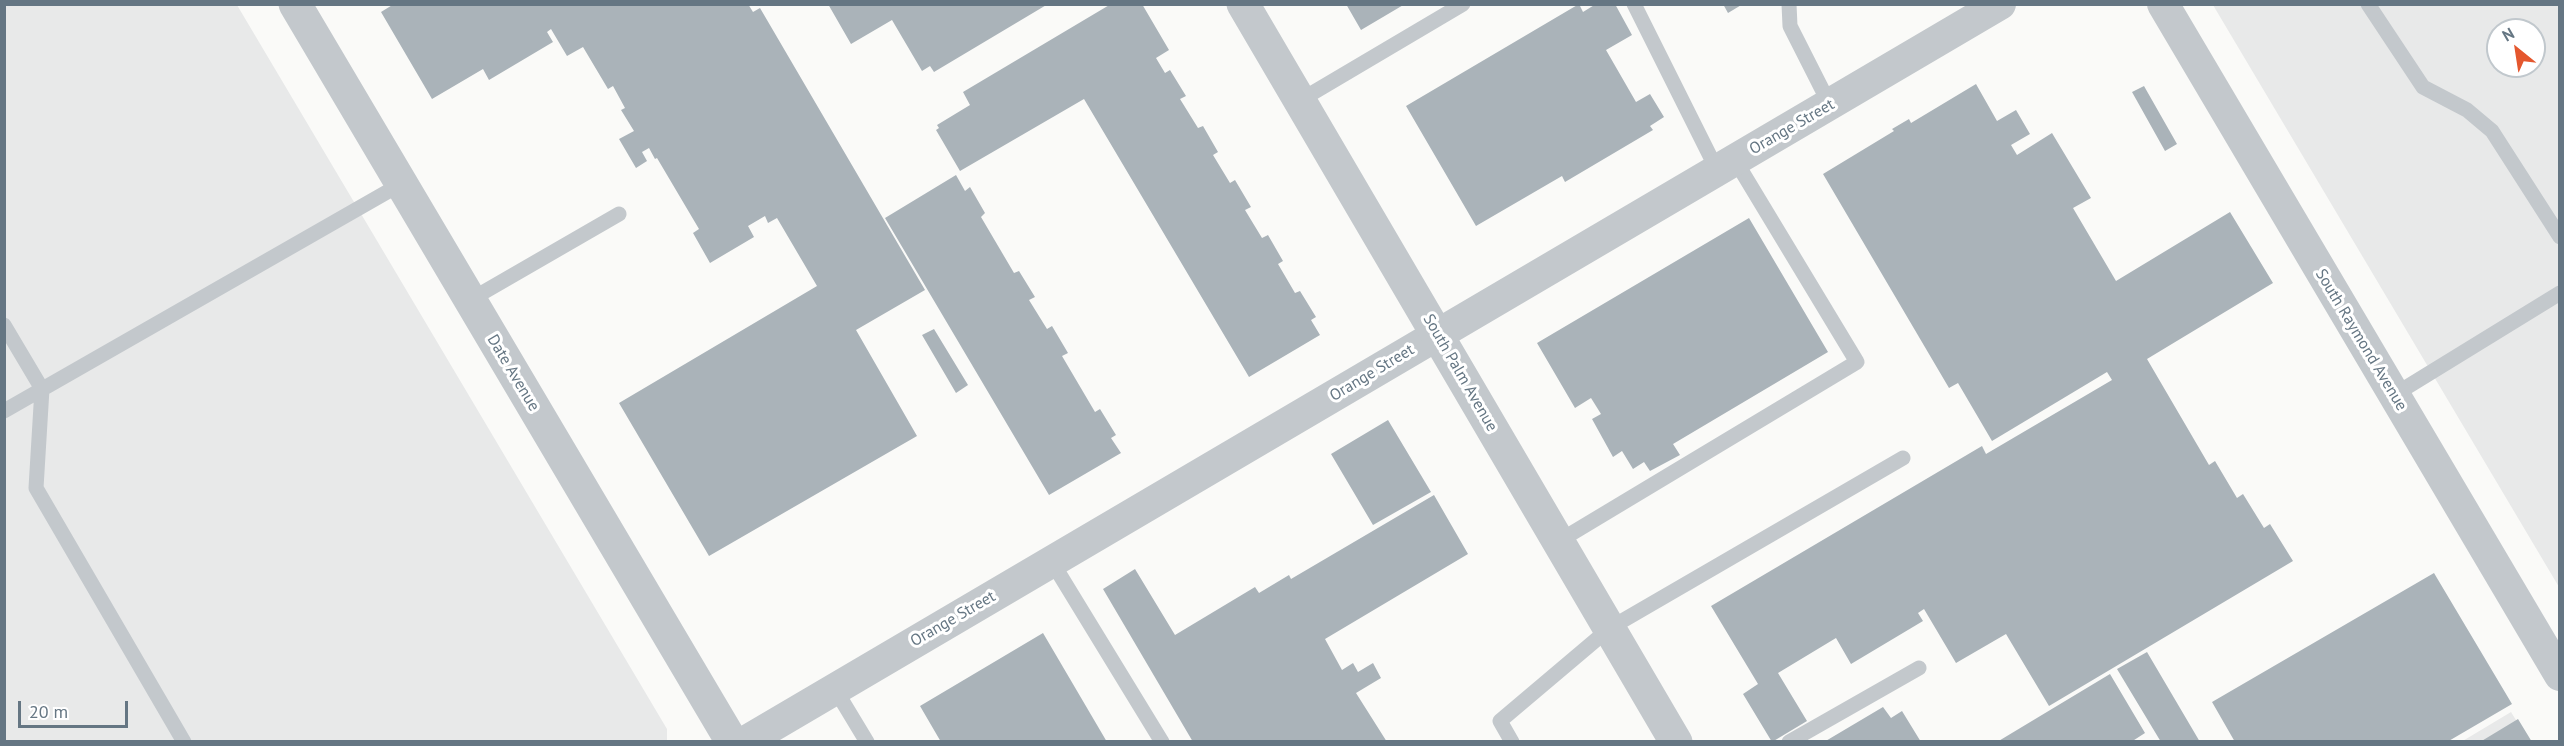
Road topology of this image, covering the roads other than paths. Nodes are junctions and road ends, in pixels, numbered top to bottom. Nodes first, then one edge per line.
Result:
1 (295, 4) edge
2 (1243, 4) edge
3 (1463, 4) edge
4 (1634, 4) edge
5 (1789, 4) edge
6 (2000, 4) edge
7 (2163, 4) edge
8 (2368, 4) edge
9 (1299, 100) junction
10 (1830, 105) junction
11 (1726, 165) junction
12 (401, 183) junction
13 (619, 214) dead end
14 (2559, 237) edge
15 (2559, 293) edge
16 (470, 300) junction
17 (4, 325) edge
18 (1437, 335) junction
19 (42, 389) junction
20 (2394, 395) junction
21 (4, 411) edge
22 (1903, 458) dead end
23 (1559, 541) junction
24 (1052, 562) junction
25 (1610, 628) junction
26 (1919, 668) dead end
27 (2559, 675) edge
28 (835, 689) junction
29 (184, 741) edge
30 (732, 741) edge
31 (745, 741) edge
32 (867, 741) edge
33 (1162, 741) edge
34 (1512, 741) edge
35 (1676, 741) edge
36 (1789, 741) edge

1 - 12 street, Date Avenue
2 - 9 street, South Palm Avenue
3 - 9 lane
4 - 11 lane
5 - 10 lane
6 - 10 street, Orange Street
7 - 20 street, South Raymond Avenue
8 - 14 lane
9 - 18 street, South Palm Avenue
10 - 11 street, Orange Street
11 - 18 street, Orange Street
11 - 23 lane
12 - 16 street, Date Avenue
12 - 19 lane
13 - 16 lane
15 - 20 lane
16 - 30 street, Date Avenue
17 - 19 lane
18 - 23 street, South Palm Avenue
18 - 24 street, Orange Street
19 - 21 lane
19 - 29 lane
20 - 27 street, South Raymond Avenue
22 - 25 lane
23 - 25 street, South Palm Avenue
24 - 28 street, Orange Street
24 - 33 lane
25 - 34 lane
25 - 35 street, South Palm Avenue
26 - 36 lane
28 - 31 street, Orange Street
28 - 32 lane

